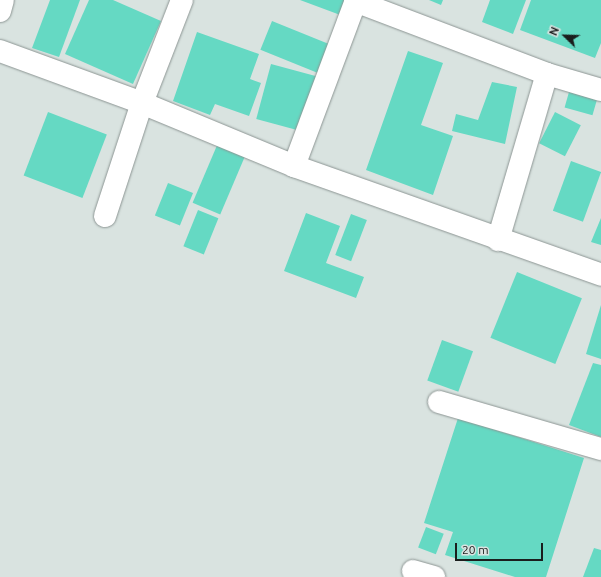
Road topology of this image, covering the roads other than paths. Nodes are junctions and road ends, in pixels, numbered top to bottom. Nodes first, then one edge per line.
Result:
1 (3, 0) edge
2 (182, 0) edge
3 (356, 1) edge
4 (0, 11) edge
5 (0, 51) edge
6 (547, 74) junction
7 (601, 90) edge
8 (142, 103) junction
9 (294, 166) junction
10 (105, 216) dead end
11 (498, 240) junction
12 (601, 275) edge
13 (439, 402) dead end
14 (601, 449) edge
15 (413, 571) dead end
16 (434, 577) edge

1 - 4 street
2 - 8 street
3 - 6 street
3 - 9 street
5 - 8 street
6 - 7 street
6 - 11 street
8 - 9 street
8 - 10 street
9 - 11 street
11 - 12 street
13 - 14 street
15 - 16 street

